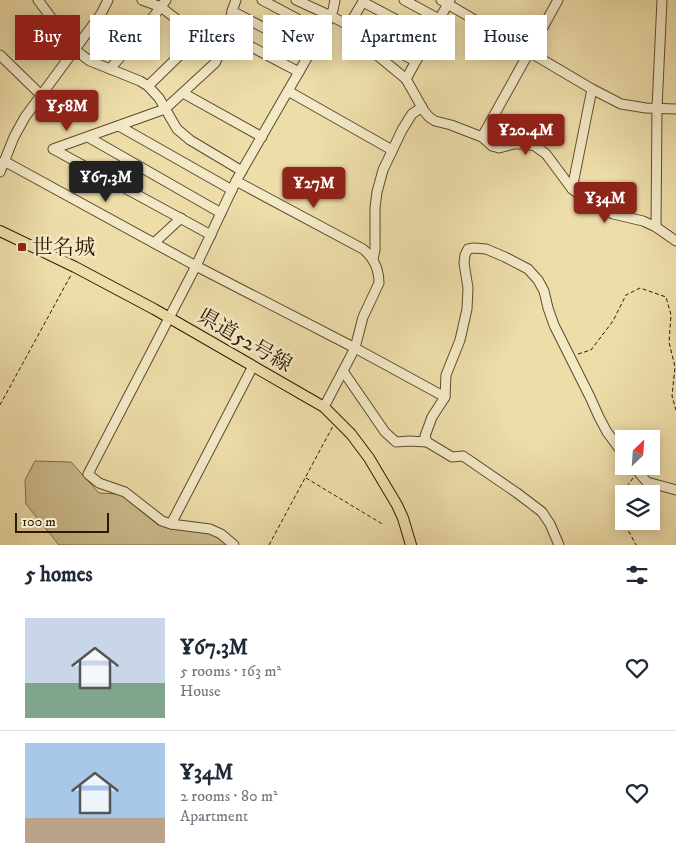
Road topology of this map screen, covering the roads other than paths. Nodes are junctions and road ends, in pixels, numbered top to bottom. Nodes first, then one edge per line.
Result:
1 (38, 0) edge
2 (108, 0) edge
3 (142, 0) edge
4 (236, 0) edge
5 (262, 0) edge
6 (296, 0) edge
7 (335, 0) edge
8 (404, 0) edge
9 (558, 0) edge
10 (662, 0) edge
11 (363, 1) edge
12 (446, 1) edge
13 (163, 4) edge
14 (232, 11) junction
15 (51, 15) edge
16 (232, 15) edge
17 (290, 15) edge
18 (329, 15) edge
19 (331, 15) edge
20 (355, 15) edge
21 (389, 15) edge
22 (432, 15) edge
23 (441, 15) edge
24 (469, 15) edge
25 (547, 20) edge
26 (263, 27) edge
27 (80, 43) edge
28 (253, 48) edge
29 (80, 54) edge
30 (1, 57) edge
31 (67, 60) edge
32 (216, 60) edge
33 (306, 60) edge
34 (383, 60) edge
35 (525, 60) edge
36 (543, 60) edge
37 (415, 61) edge
38 (110, 70) junction
39 (299, 72) junction
40 (406, 79) junction
41 (148, 86) junction
42 (592, 88) junction
43 (288, 91) junction
44 (183, 93) junction
45 (41, 95) junction
46 (422, 107) junction
47 (657, 108) junction
48 (165, 109) junction
49 (676, 109) edge
50 (119, 126) junction
51 (88, 136) junction
52 (262, 137) junction
53 (482, 137) junction
54 (392, 150) junction
55 (4, 161) junction
56 (242, 171) junction
57 (0, 172) edge
58 (234, 186) junction
59 (572, 189) junction
60 (221, 213) junction
61 (181, 218) junction
62 (656, 227) junction
63 (0, 232) edge
64 (211, 235) junction
65 (676, 241) edge
66 (154, 243) junction
67 (373, 259) junction
68 (196, 266) junction
69 (169, 317) junction
70 (354, 348) junction
71 (252, 366) junction
72 (343, 371) junction
73 (445, 397) junction
74 (324, 407) junction
75 (427, 442) junction
76 (615, 443) edge
77 (640, 475) edge
78 (676, 490) edge
79 (171, 524) junction
80 (234, 545) edge
81 (411, 545) edge
82 (559, 545) edge

1 - 15 street
2 - 27 street
3 - 13 street
4 - 14 street
5 - 17 street
6 - 18 street
7 - 19 street
8 - 22 street
9 - 25 street
10 - 47 street
11 - 20 street
11 - 21 street
12 - 23 street
12 - 24 street
13 - 38 street
13 - 41 street
14 - 16 street
14 - 26 street
28 - 39 street
29 - 38 street
30 - 45 street
31 - 45 street
32 - 44 street
33 - 39 street
34 - 40 street
35 - 53 street
36 - 42 street
37 - 40 street
38 - 41 street
39 - 43 street
40 - 46 street
41 - 48 street
42 - 47 street
42 - 59 street
43 - 52 street
43 - 54 street
44 - 48 street
44 - 52 street
45 - 55 street
46 - 53 street
46 - 54 street
47 - 49 street
47 - 62 street
48 - 50 street
48 - 56 street
50 - 51 street
50 - 58 street
51 - 60 street
51 - 61 street
52 - 56 street
53 - 59 street
54 - 67 street
55 - 57 street
55 - 66 street
56 - 58 street
58 - 60 street
58 - 67 street
59 - 62 street
60 - 64 street
61 - 64 street
61 - 66 street
62 - 65 street
63 - 69 main road, 県道52号線
64 - 68 street
66 - 68 street
67 - 70 street
68 - 69 street
68 - 70 street
69 - 71 main road, 県道52号線
69 - 79 street
70 - 72 street
70 - 73 street
71 - 74 main road, 県道52号線
71 - 79 street
72 - 74 street
72 - 75 street
73 - 75 street
73 - 76 street
74 - 81 main road, 県道52号線
75 - 82 street
77 - 78 street
79 - 80 street

